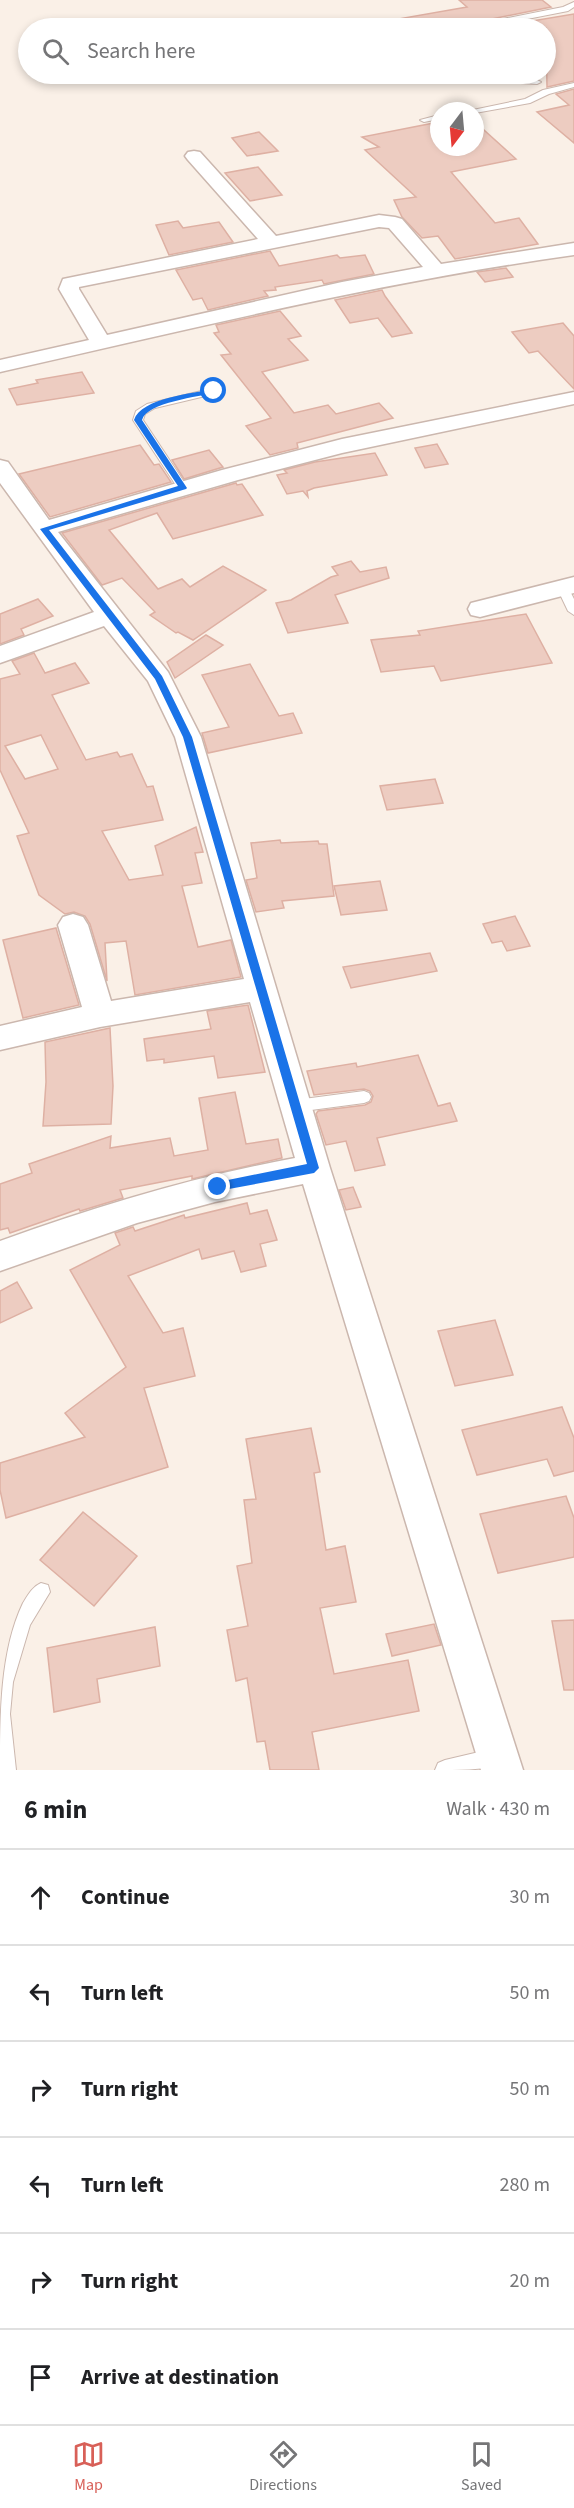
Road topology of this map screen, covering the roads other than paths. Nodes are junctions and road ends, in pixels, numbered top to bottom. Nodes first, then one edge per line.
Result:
1 (574, 4) edge
2 (519, 18) edge
3 (539, 84) edge
4 (574, 85) edge
5 (546, 92) junction
6 (574, 93) edge
7 (484, 109) edge
8 (430, 119) edge
9 (424, 120) dead end
10 (195, 156) dead end
11 (271, 242) junction
12 (574, 249) edge
13 (436, 270) junction
14 (102, 344) junction
15 (0, 366) edge
16 (214, 391) dead end
17 (574, 398) edge
18 (2, 476) edge
19 (183, 488) junction
20 (44, 529) junction
21 (568, 587) edge
22 (480, 609) dead end
23 (574, 611) edge
24 (109, 615) junction
25 (0, 655) edge
26 (73, 925) dead end
27 (261, 988) junction
28 (99, 1015) junction
29 (0, 1038) edge
30 (364, 1097) dead end
31 (297, 1107) junction
32 (314, 1168) junction
33 (0, 1256) edge
34 (41, 1592) dead end
35 (500, 1764) edge
36 (6, 1770) edge
37 (445, 1770) edge

1 - 2 lane
3 - 5 lane
4 - 5 lane
5 - 6 lane
5 - 7 lane
8 - 9 lane
10 - 11 street
11 - 13 street
11 - 14 street
12 - 13 street
13 - 14 street
14 - 15 street
16 - 19 lane
17 - 19 street
18 - 20 street
19 - 20 street
20 - 24 street
21 - 22 street
21 - 23 lane
24 - 25 street
24 - 27 street
26 - 28 street
27 - 28 street
27 - 31 street
28 - 29 street
30 - 31 lane
31 - 32 street
32 - 33 street
32 - 35 street
34 - 36 lane
35 - 37 lane

